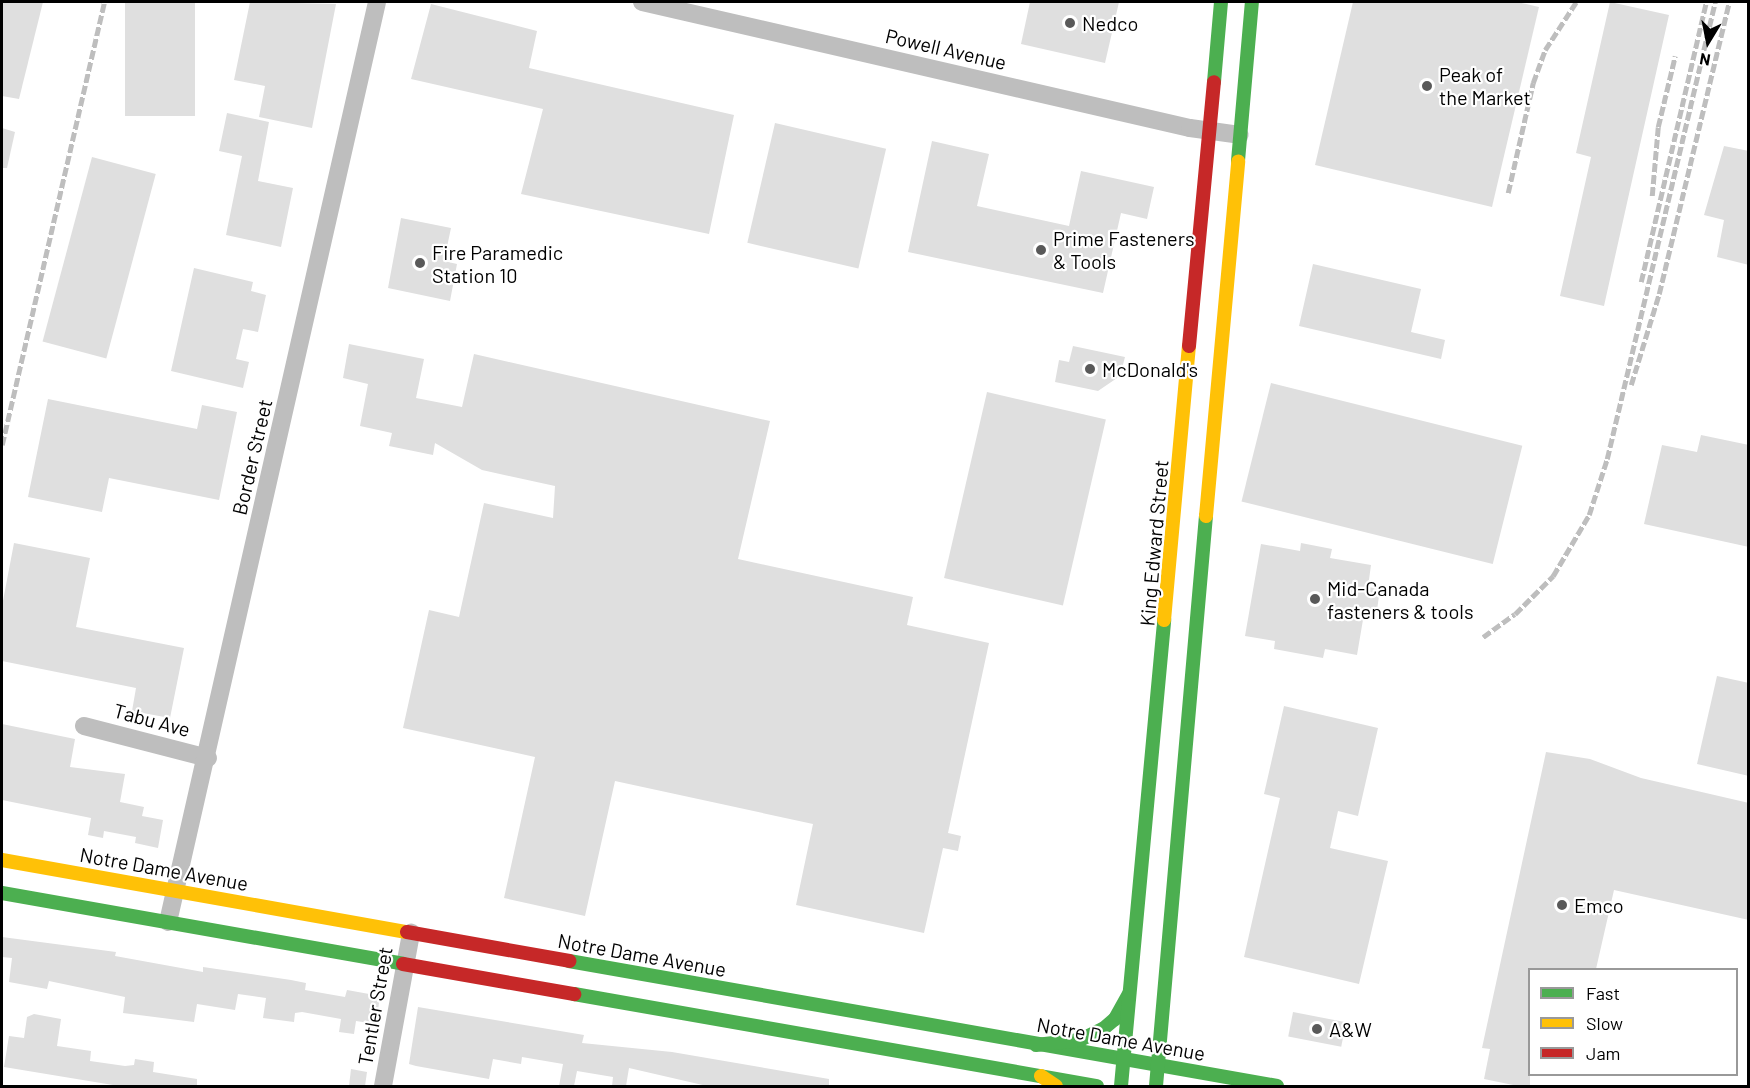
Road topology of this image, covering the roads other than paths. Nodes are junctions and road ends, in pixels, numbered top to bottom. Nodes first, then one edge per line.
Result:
1 (377, 2) edge
2 (642, 2) edge
3 (1221, 2) edge
4 (1252, 2) edge
5 (1210, 132) junction
6 (1240, 135) junction
7 (1191, 341) junction
8 (1223, 344) junction
9 (84, 726) dead end
10 (208, 758) junction
11 (2, 860) edge
12 (178, 891) junction
13 (2, 893) edge
14 (168, 922) junction
15 (411, 933) junction
16 (405, 965) junction
17 (1132, 990) junction
18 (1036, 1045) junction
19 (1126, 1058) junction
20 (1159, 1065) junction
21 (1041, 1076) junction
22 (383, 1086) edge
23 (1056, 1086) edge
24 (1097, 1086) edge
25 (1121, 1086) edge
26 (1156, 1086) edge
27 (1277, 1086) edge

1 - 10 street, Border Street
2 - 5 street, Powell Avenue
3 - 5 main road, King Edward Street
4 - 6 main road
5 - 6 street, Powell Avenue
5 - 7 main road, King Edward Street
6 - 8 main road
7 - 8 main road
7 - 17 main road, King Edward Street
8 - 20 main road
9 - 10 street, Tabu Ave
10 - 12 street, Border Street
11 - 12 main road, Notre Dame Avenue
12 - 14 street, Border Street
12 - 15 main road, Notre Dame Avenue
13 - 14 main road
14 - 16 main road
15 - 16 street, Tentler Street
15 - 18 main road, Notre Dame Avenue
16 - 21 main road
16 - 22 street, Tentler Street
17 - 18 main road
17 - 19 main road, King Edward Street
18 - 19 main road, Notre Dame Avenue
19 - 20 main road, Notre Dame Avenue
19 - 25 main road, King Edward Street
20 - 26 main road
20 - 27 main road, Notre Dame Avenue
21 - 23 main road
21 - 24 main road

